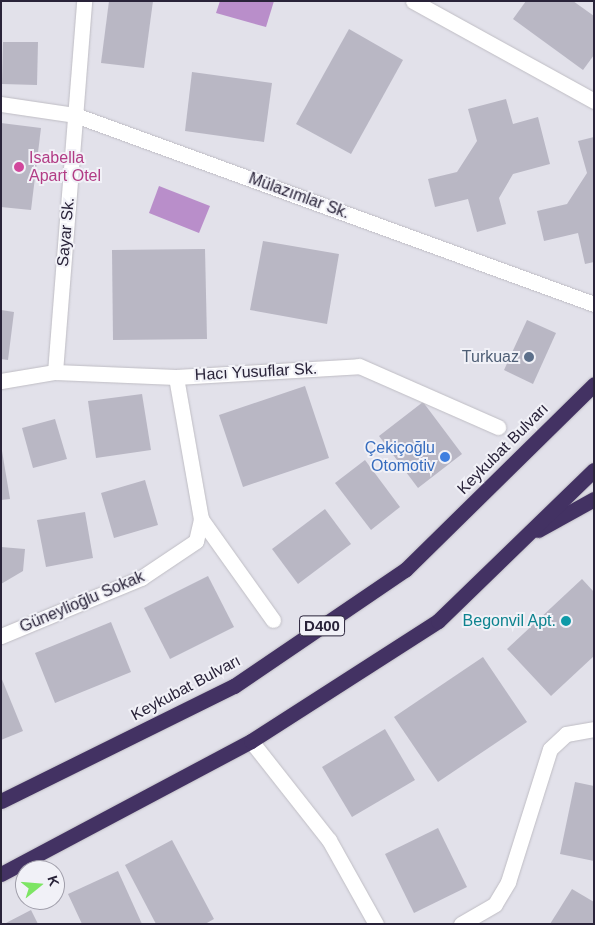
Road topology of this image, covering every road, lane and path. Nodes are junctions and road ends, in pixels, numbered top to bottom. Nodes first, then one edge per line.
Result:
1 (84, 1) edge
2 (413, 1) edge
3 (594, 101) edge
4 (1, 104) edge
5 (76, 115) junction
6 (594, 304) edge
7 (55, 372) junction
8 (176, 377) junction
9 (1, 381) edge
10 (594, 384) edge
11 (498, 427) dead end
12 (594, 470) edge
13 (594, 499) edge
14 (201, 519) junction
15 (515, 542) junction
16 (273, 620) dead end
17 (1, 636) edge
18 (594, 729) edge
19 (251, 741) junction
20 (1, 800) edge
21 (1, 874) edge
22 (376, 924) edge
23 (461, 924) edge

1 - 5 street, Sayar Sk.
2 - 3 street
4 - 5 street, Mülazımlar Sk.
5 - 6 street, Mülazımlar Sk.
5 - 7 street, Sayar Sk.
7 - 8 street, Hacı Yusuflar Sk.
7 - 9 street, Hacı Yusuflar Sk.
8 - 11 street, Hacı Yusuflar Sk.
8 - 14 street, Güneylioğlu Sokak
10 - 20 highway, Keykubat Bulvarı / D400
12 - 15 highway
13 - 15 highway
14 - 16 street
14 - 17 street, Güneylioğlu Sokak
15 - 19 highway
18 - 23 street
19 - 21 highway
19 - 22 street

